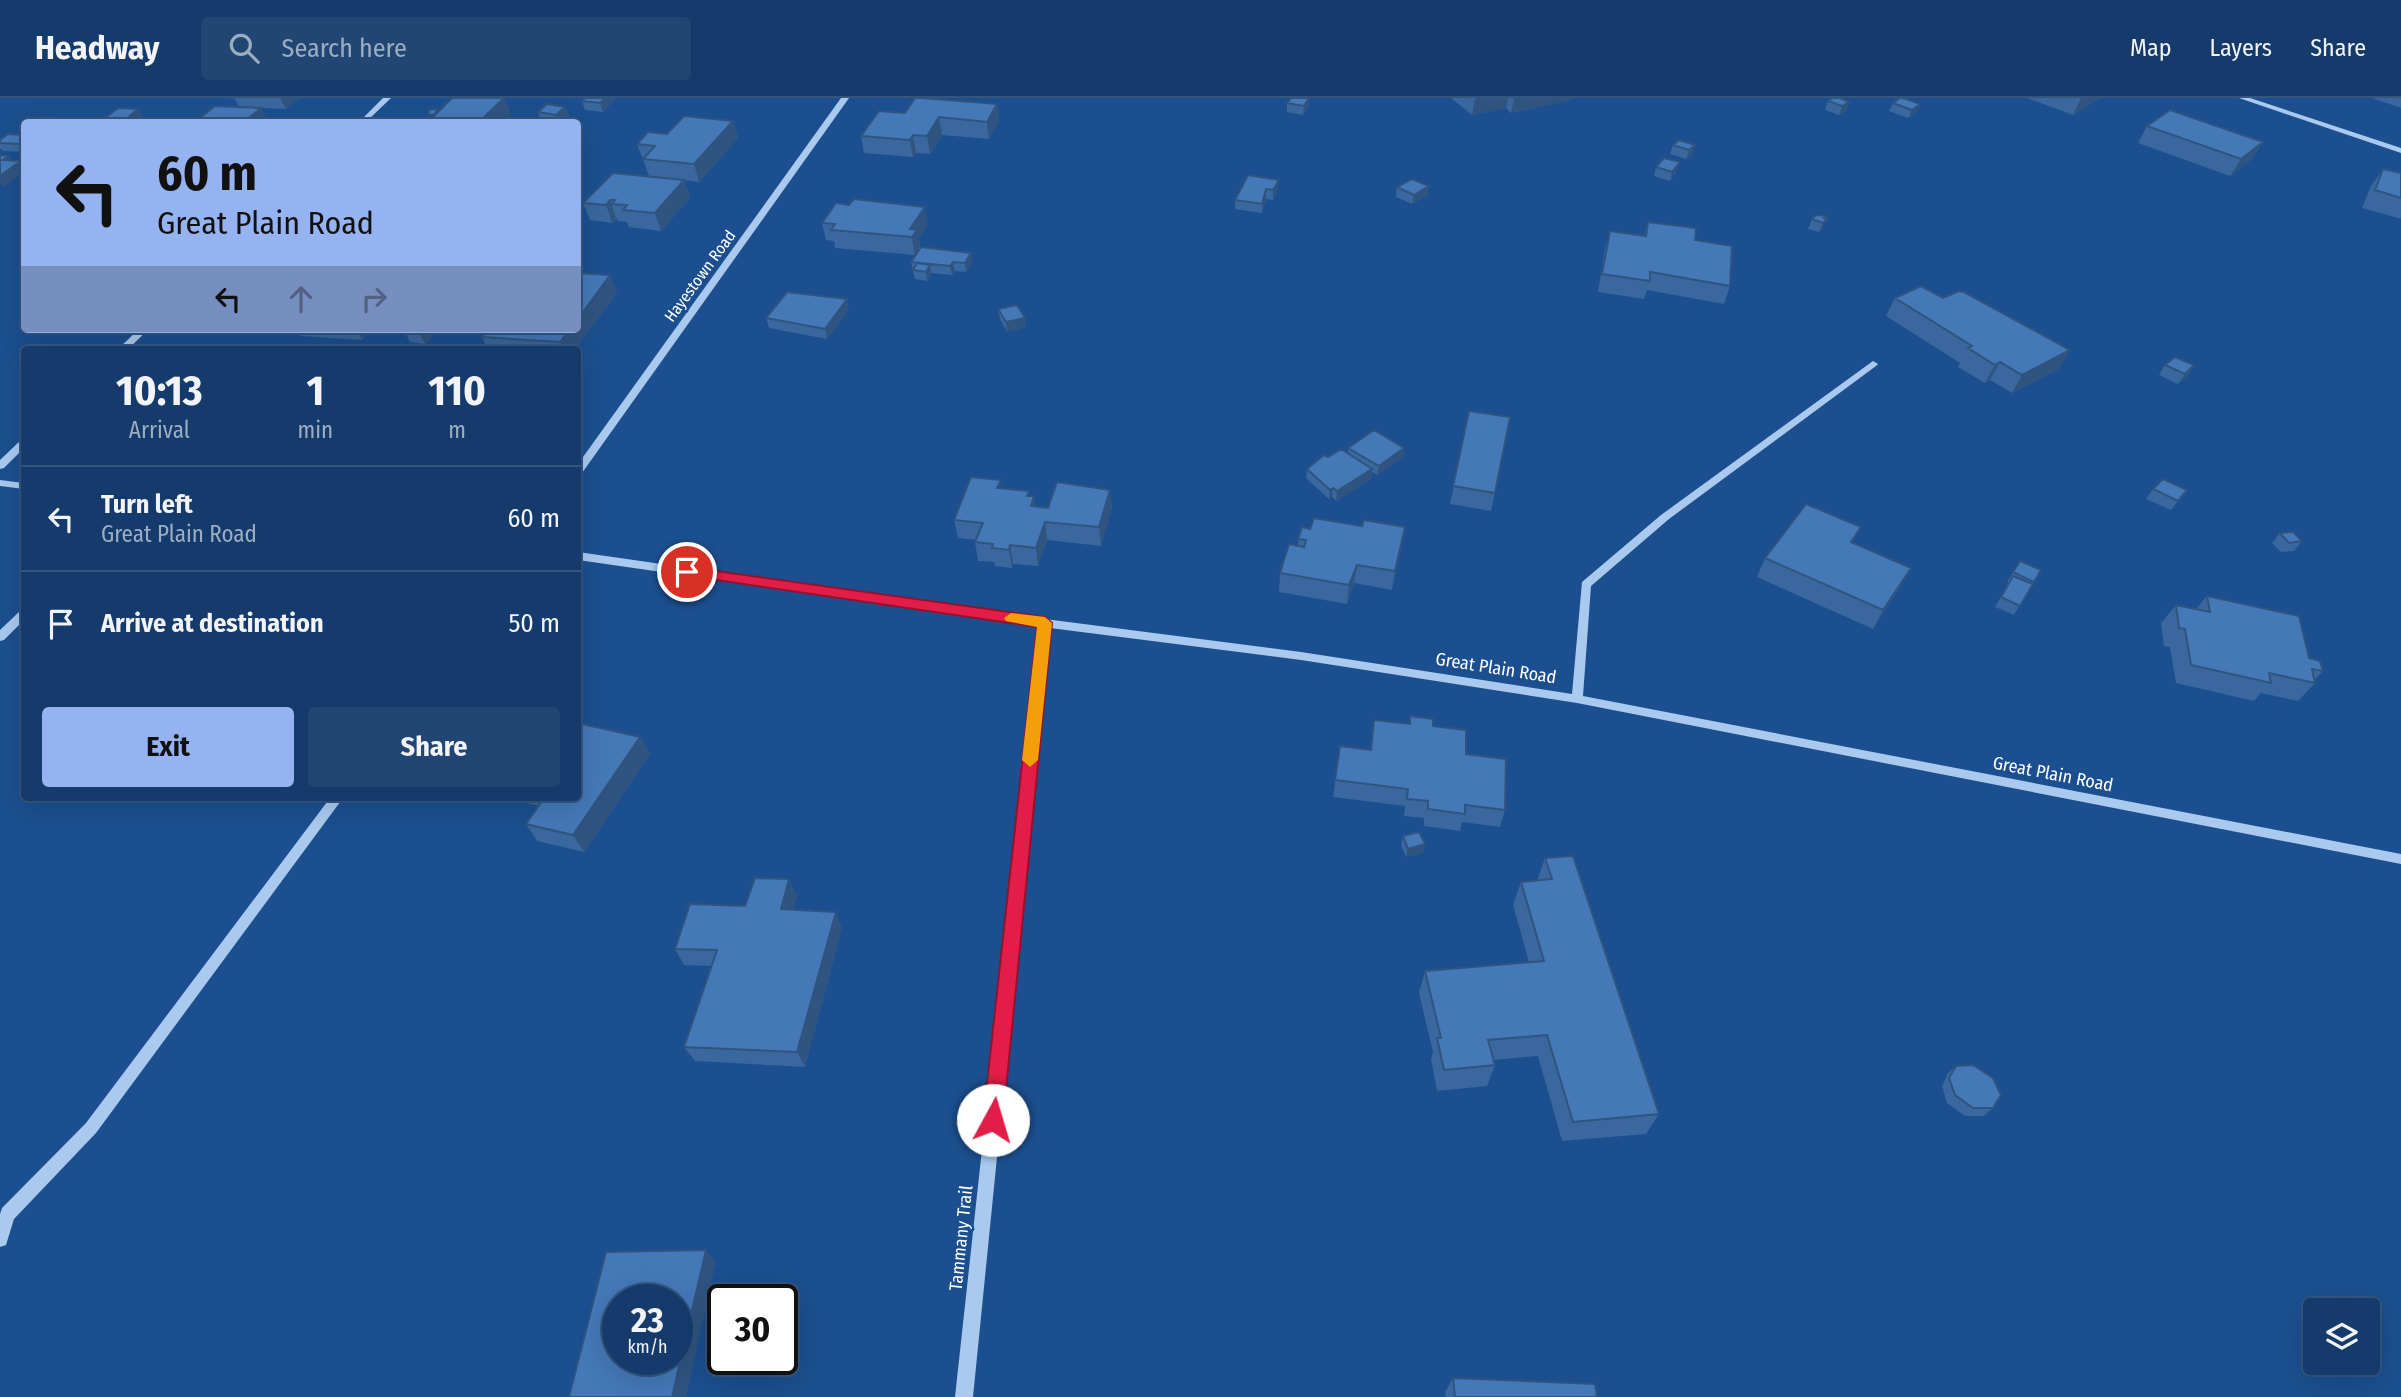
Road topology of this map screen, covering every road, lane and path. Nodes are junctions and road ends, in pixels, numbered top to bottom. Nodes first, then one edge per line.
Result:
1 (387, 98) edge
2 (845, 98) edge
3 (2243, 98) edge
4 (365, 119) edge
5 (2401, 151) edge
6 (140, 333) edge
7 (126, 346) edge
8 (1873, 364) dead end
9 (21, 446) edge
10 (0, 466) edge
11 (581, 467) edge
12 (0, 483) edge
13 (21, 486) edge
14 (581, 556) edge
15 (21, 617) edge
16 (1045, 623) junction
17 (0, 637) edge
18 (1577, 699) junction
19 (335, 801) edge
20 (2401, 859) edge
21 (4, 1213) edge
22 (0, 1239) edge
23 (964, 1397) edge

1 - 4 street
2 - 11 street, Hayestown Road
3 - 5 street
6 - 7 street
8 - 18 street
9 - 10 street
12 - 13 street
14 - 16 street, Great Plain Road
15 - 17 street
16 - 18 street, Great Plain Road
16 - 23 street, Tammany Trail
18 - 20 street, Great Plain Road
19 - 21 street
21 - 22 street

